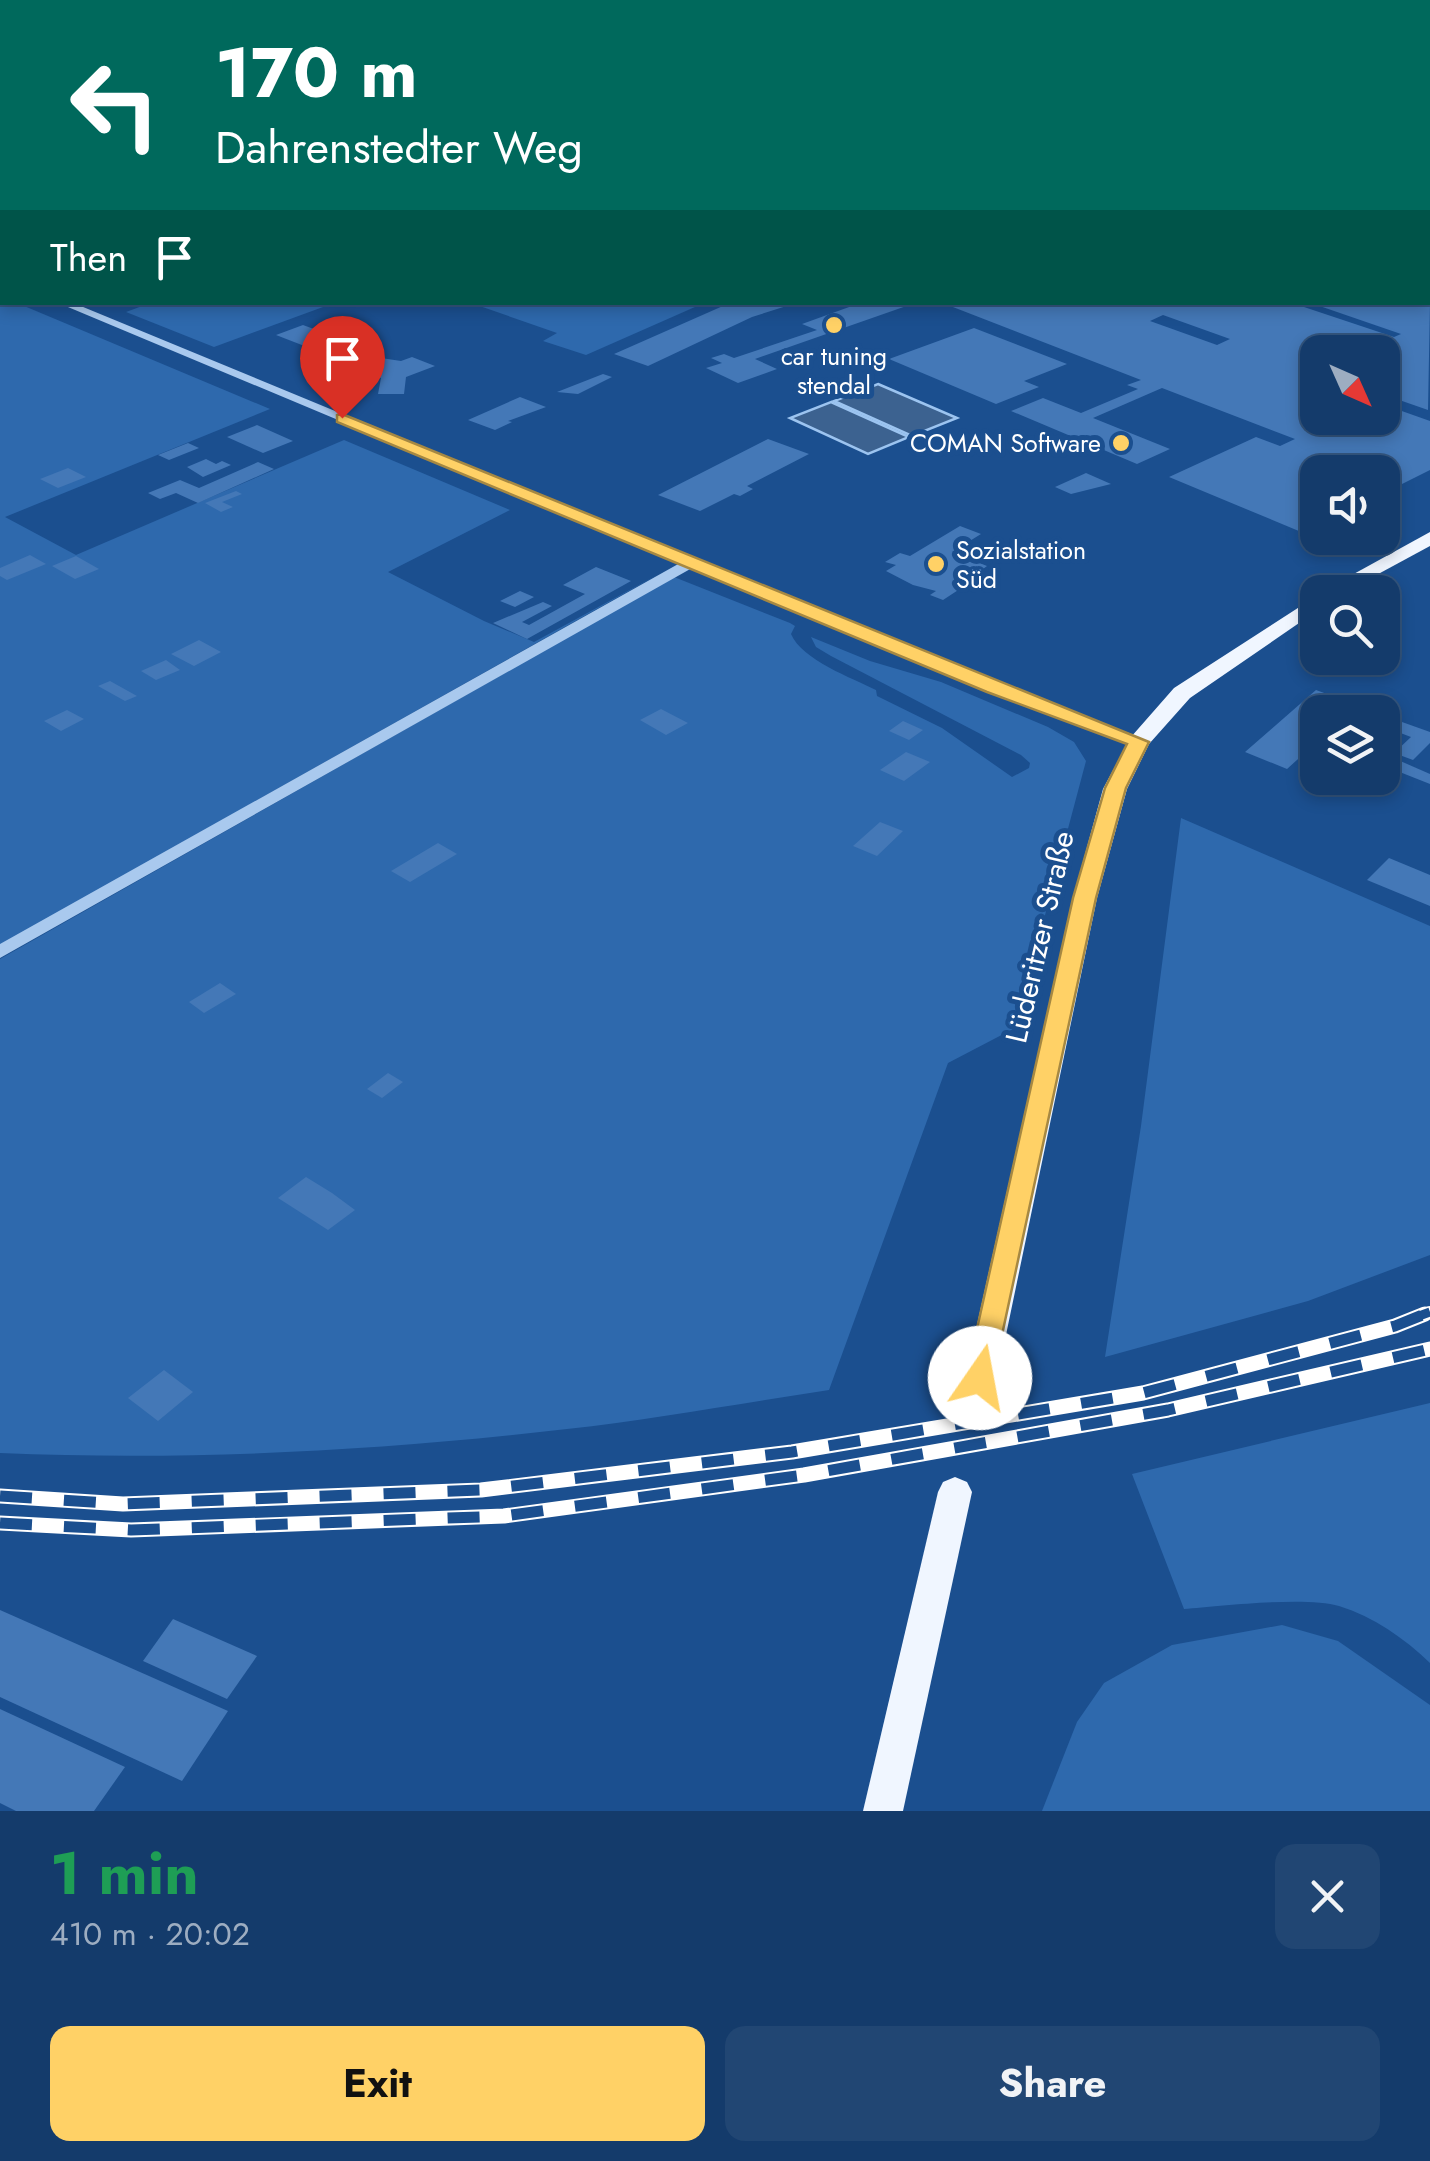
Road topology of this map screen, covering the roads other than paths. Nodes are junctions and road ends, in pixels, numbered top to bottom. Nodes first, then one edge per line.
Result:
1 (68, 305) edge
2 (1430, 538) edge
3 (692, 562) junction
4 (1362, 575) edge
5 (1300, 613) edge
6 (1139, 742) junction
7 (0, 952) edge
8 (980, 1378) dead end
9 (955, 1492) dead end
10 (884, 1811) edge

1 - 3 street
2 - 4 main road
3 - 6 street
3 - 7 street
5 - 6 main road, Lüderitzer Straße
6 - 8 main road, Lüderitzer Straße
9 - 10 main road

